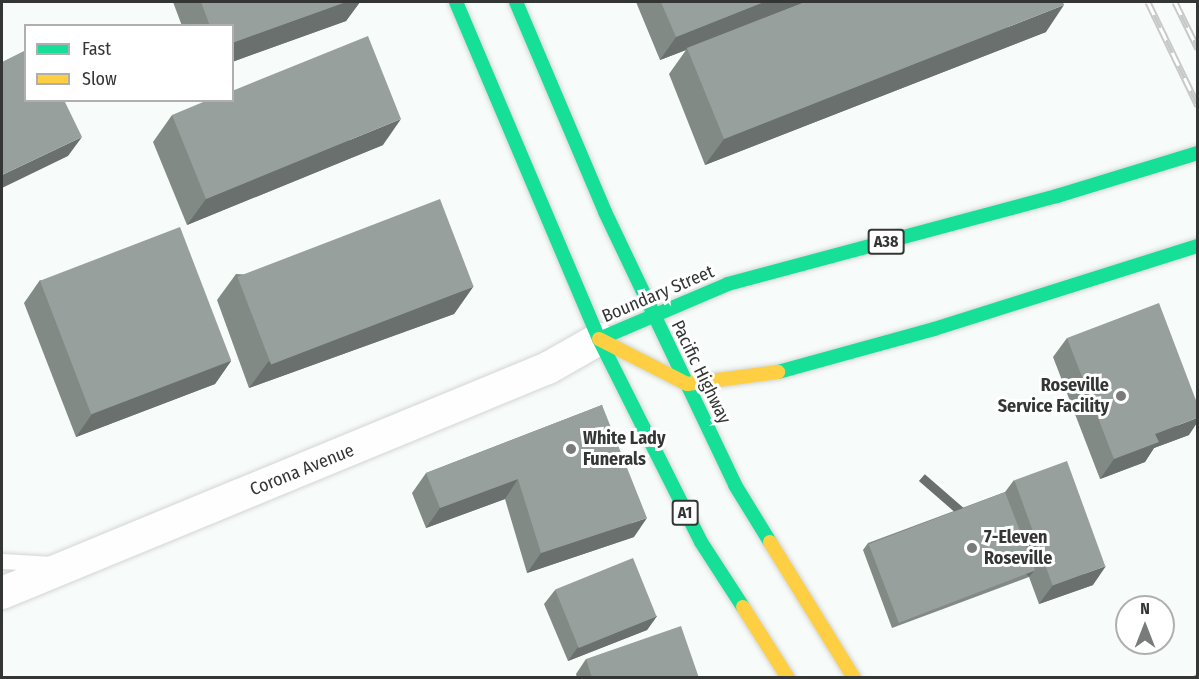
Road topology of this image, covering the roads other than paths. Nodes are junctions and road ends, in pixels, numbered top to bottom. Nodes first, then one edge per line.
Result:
1 (456, 2) edge
2 (516, 2) edge
3 (1197, 153) edge
4 (1197, 246) edge
5 (652, 314) junction
6 (599, 339) junction
7 (687, 384) junction
8 (2, 561) edge
9 (72, 566) junction
10 (2, 593) edge
11 (788, 678) edge
12 (854, 678) edge

1 - 6 highway, A1
2 - 5 highway, Pacific Highway
3 - 5 highway, Boundary Street / A38
4 - 7 highway
5 - 6 highway, Boundary Street / A38
5 - 7 highway, Pacific Highway
6 - 7 highway, Boundary Street
6 - 9 street, Corona Avenue
6 - 11 highway, A1
7 - 12 highway, Pacific Highway
8 - 9 lane
9 - 10 street, Corona Avenue

